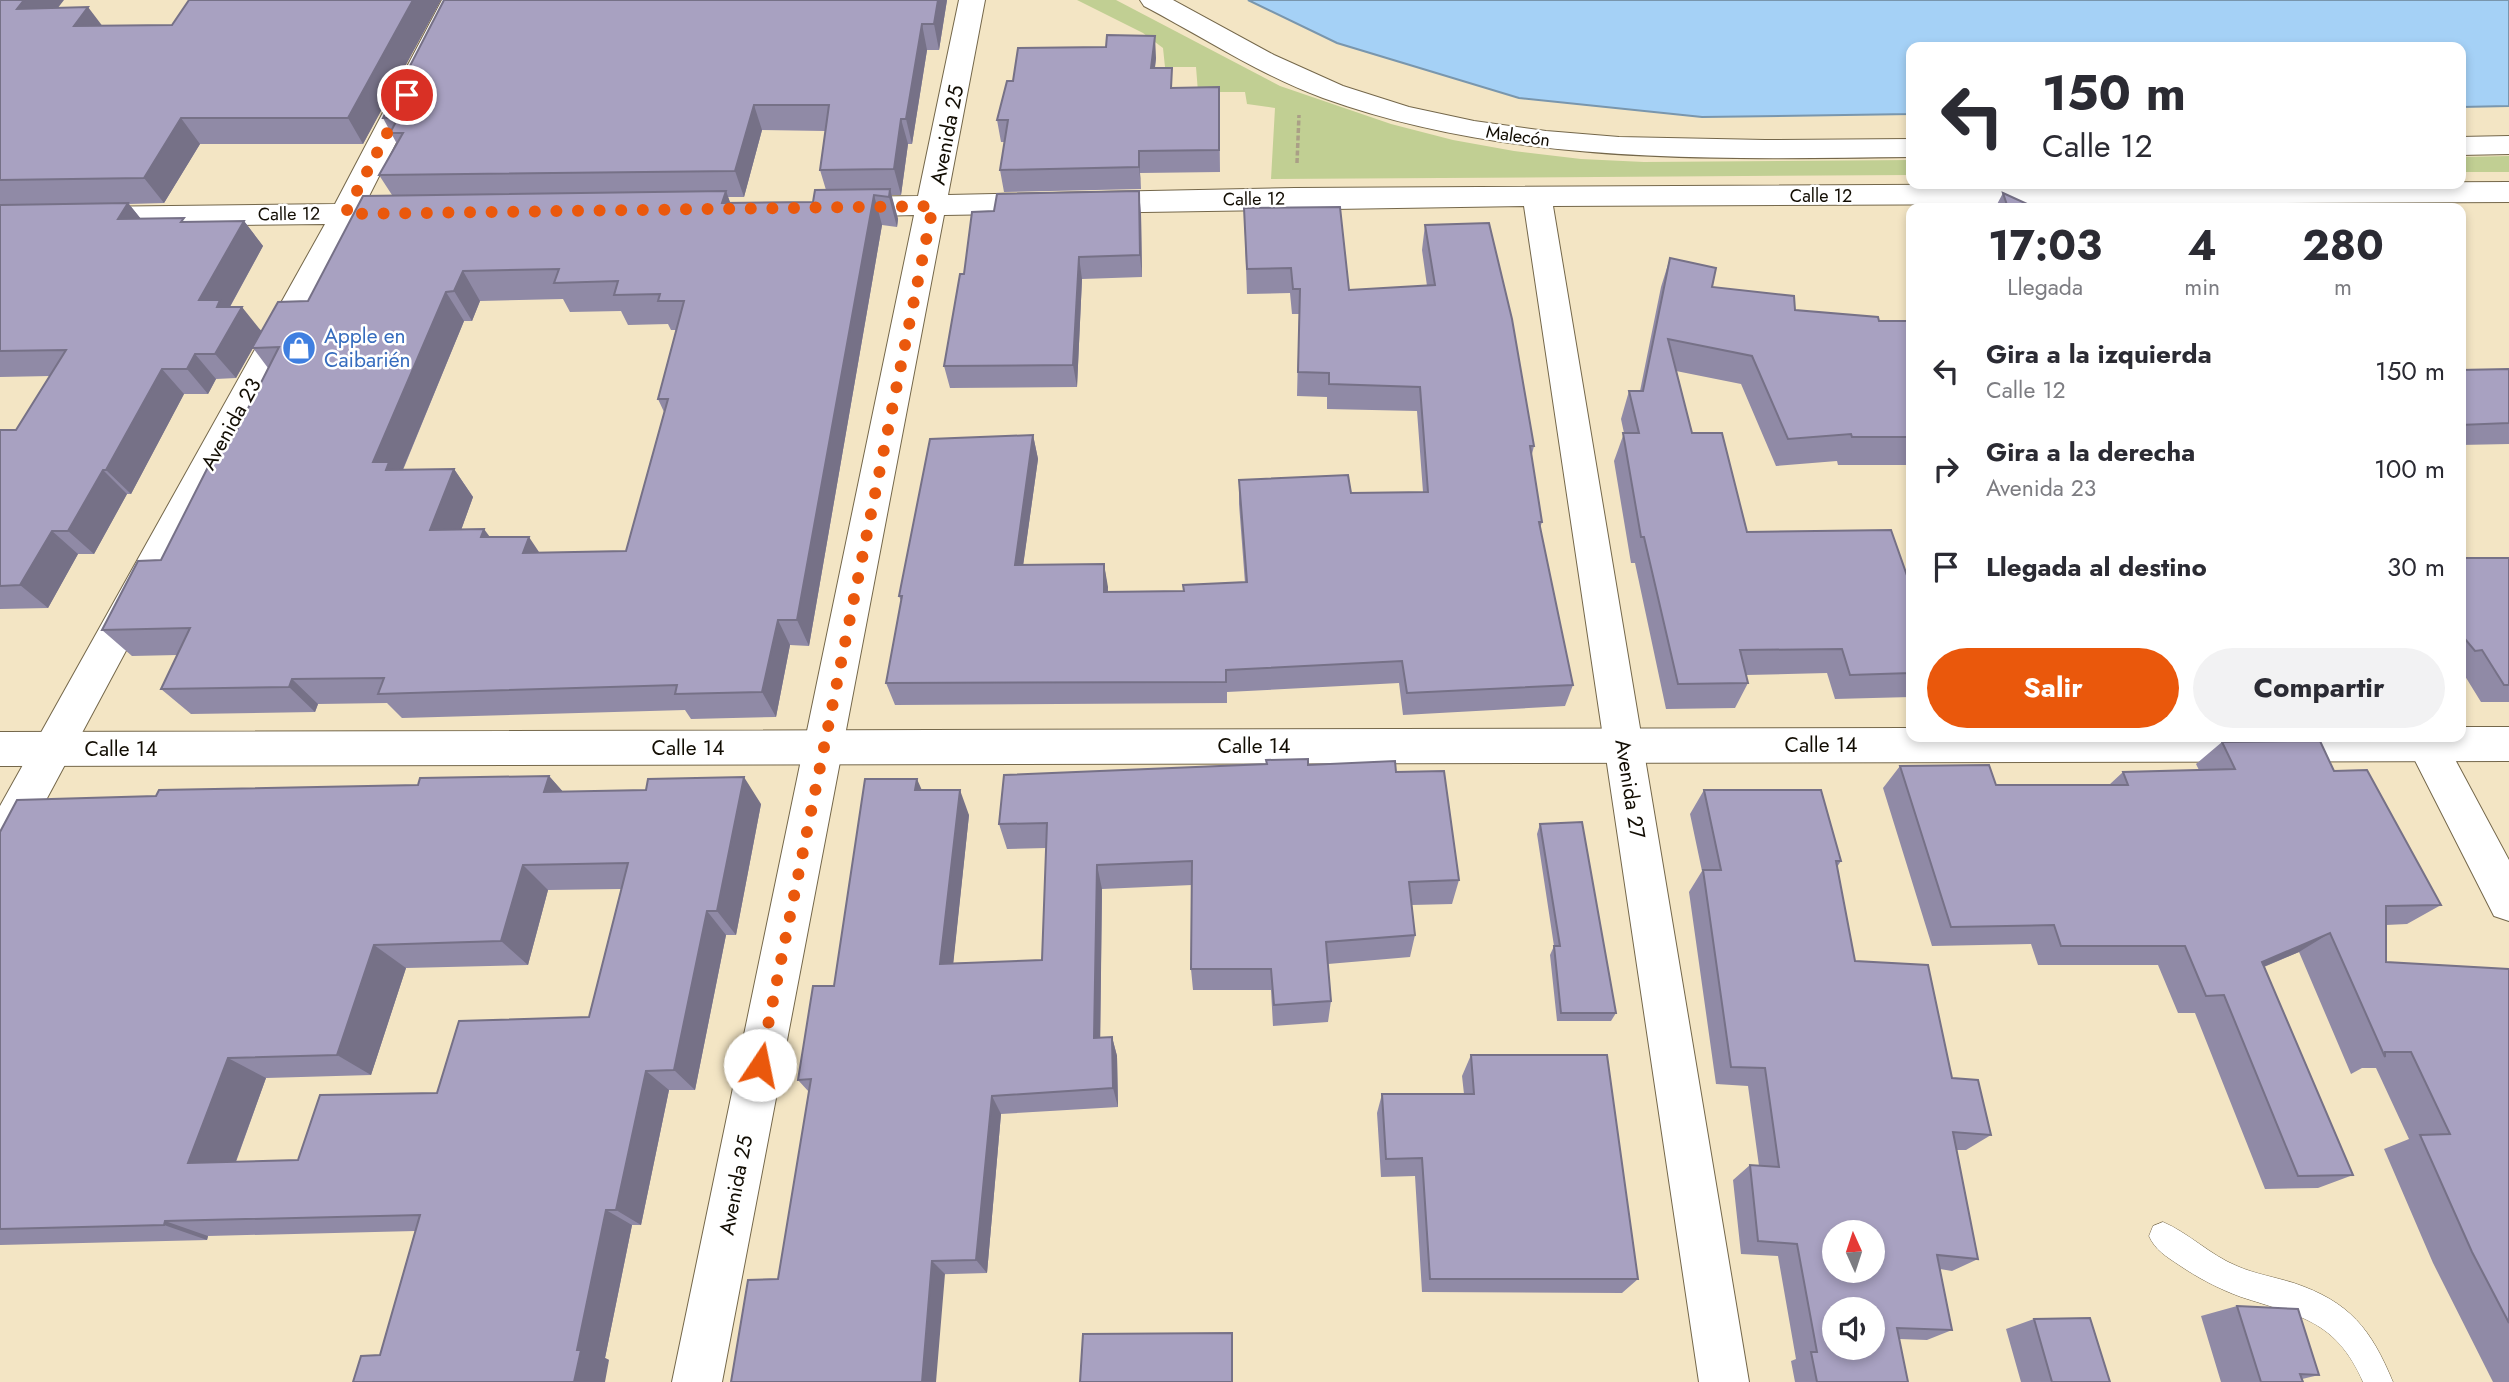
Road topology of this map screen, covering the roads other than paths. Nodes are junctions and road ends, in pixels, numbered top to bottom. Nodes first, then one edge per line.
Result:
1 (455, 0) edge
2 (972, 0) edge
3 (1153, 0) edge
4 (2509, 145) edge
5 (2466, 146) edge
6 (1906, 148) edge
7 (2509, 192) edge
8 (1537, 197) junction
9 (2142, 202) edge
10 (933, 206) junction
11 (810, 208) edge
12 (441, 212) edge
13 (345, 214) junction
14 (0, 218) edge
15 (2104, 742) edge
16 (2425, 742) edge
17 (2466, 742) edge
18 (2509, 744) edge
19 (1623, 745) junction
20 (823, 748) junction
21 (0, 749) edge
22 (54, 749) junction
23 (0, 845) edge
24 (2509, 902) edge
25 (2163, 1236) dead end
26 (697, 1382) edge
27 (1724, 1382) edge
28 (2378, 1382) edge

1 - 13 street, Avenida 23
2 - 10 street, Avenida 25
3 - 6 street, Malecón
4 - 5 street
7 - 9 street, Calle 12
8 - 9 street, Calle 12
8 - 10 street, Calle 12
8 - 19 street, Avenida 27
10 - 11 street, Calle 12
10 - 20 street, Avenida 25
12 - 13 street, Calle 12
13 - 14 street, Calle 12
13 - 22 street, Avenida 23
15 - 19 street, Calle 14
16 - 24 street
17 - 18 street, Calle 14
19 - 20 street, Calle 14
19 - 27 street, Avenida 27
20 - 22 street, Calle 14
20 - 26 street, Avenida 25
21 - 22 street, Calle 14
22 - 23 street, Avenida 23
25 - 28 lane

